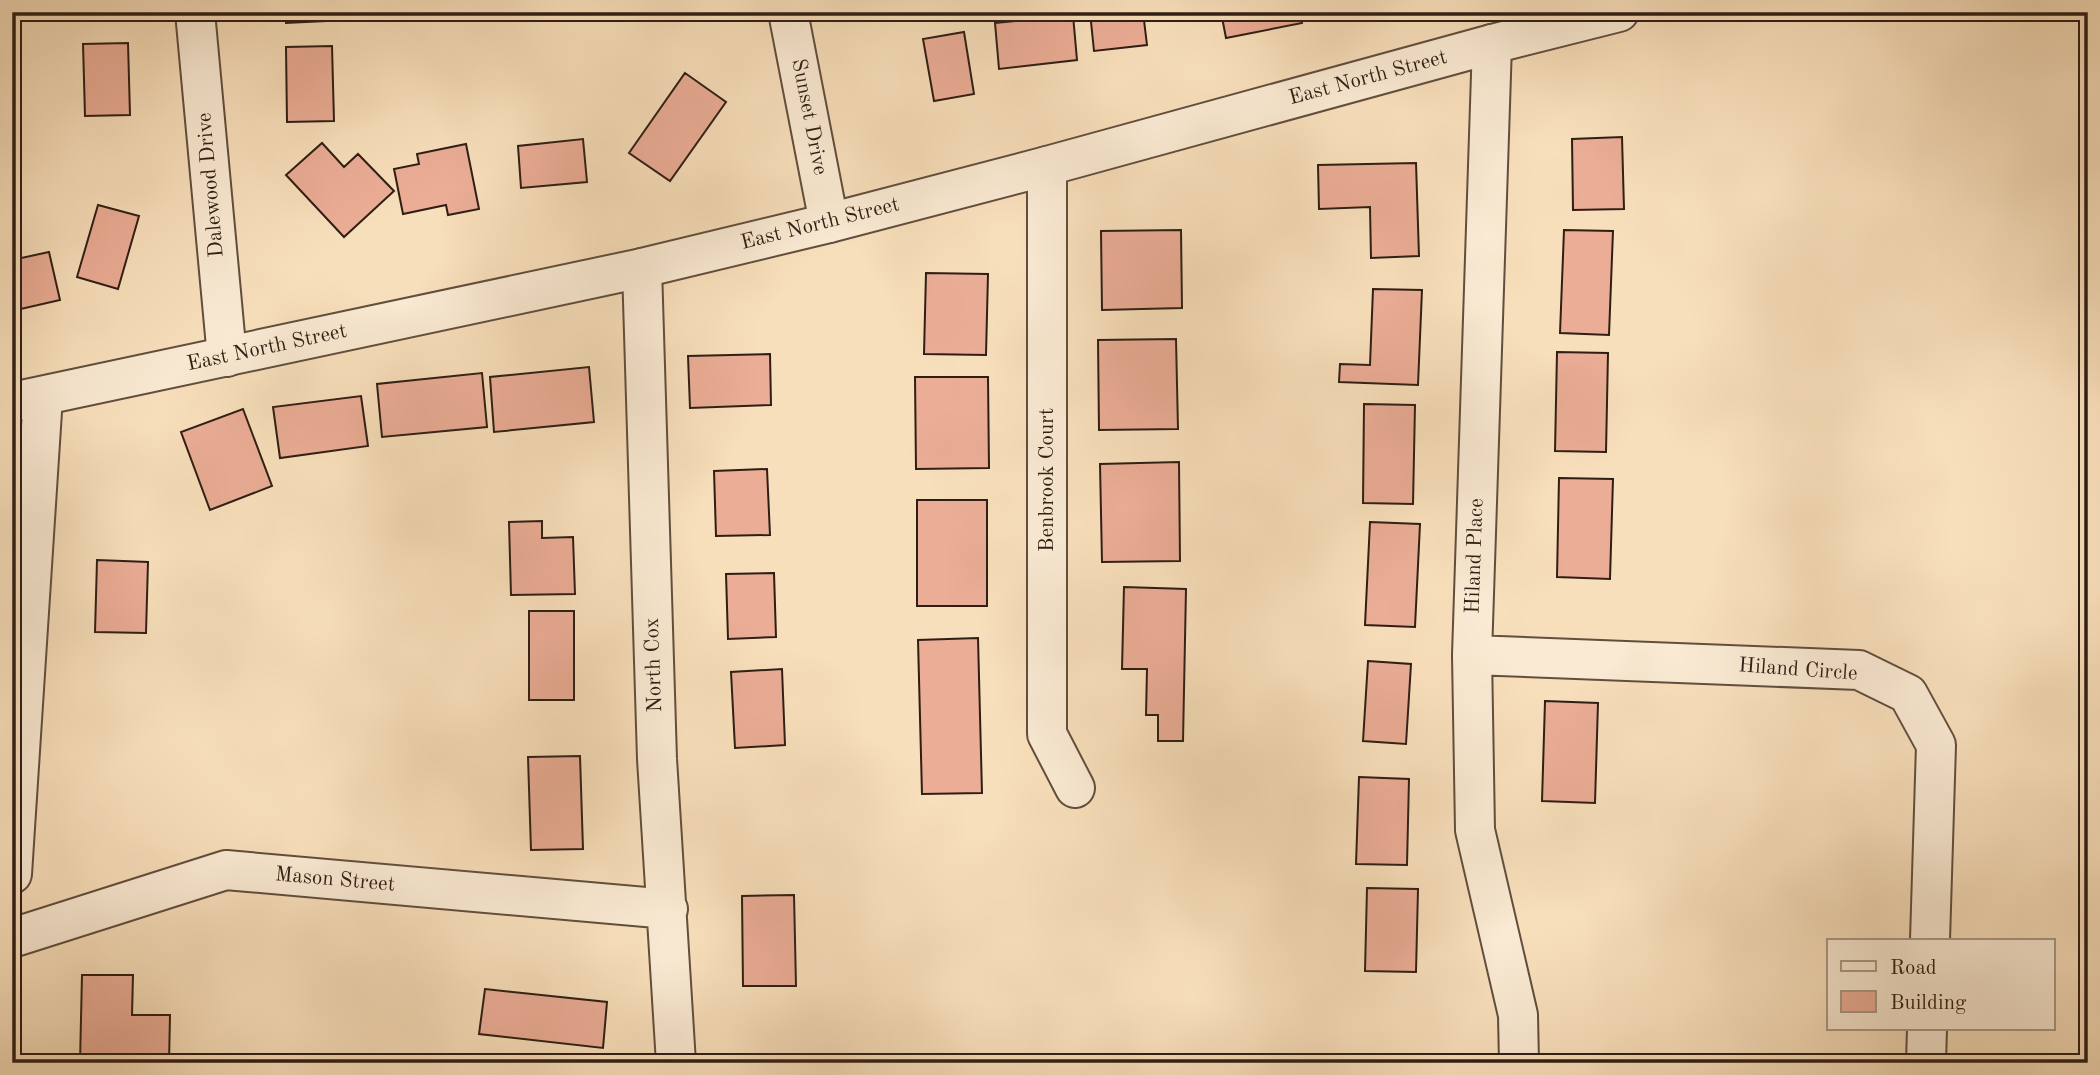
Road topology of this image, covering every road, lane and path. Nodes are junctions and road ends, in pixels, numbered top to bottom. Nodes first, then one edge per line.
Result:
1 (195, 12) edge
2 (788, 12) edge
3 (1619, 12) edge
4 (1492, 44) junction
5 (1047, 166) junction
6 (829, 223) junction
7 (642, 268) junction
8 (227, 357) junction
9 (28, 400) edge
10 (1472, 656) junction
11 (1074, 788) dead end
12 (12, 874) edge
13 (668, 909) junction
14 (12, 938) edge
15 (1930, 939) edge
16 (1927, 1030) edge
17 (676, 1063) edge
18 (1519, 1063) edge
19 (1926, 1063) edge

1 - 8 street, Dalewood Drive
2 - 6 street, Sunset Drive
3 - 4 street, East North Street
4 - 5 street, East North Street
4 - 10 street, Hiland Place
5 - 6 street, East North Street
5 - 11 street, Benbrook Court
6 - 7 street, East North Street
7 - 8 street, East North Street
7 - 13 street, North Cox
8 - 9 street, East North Street
9 - 12 street
10 - 15 street, Hiland Circle
10 - 18 street, Hiland Place
13 - 14 street, Mason Street
13 - 17 street, North Cox
16 - 19 street

